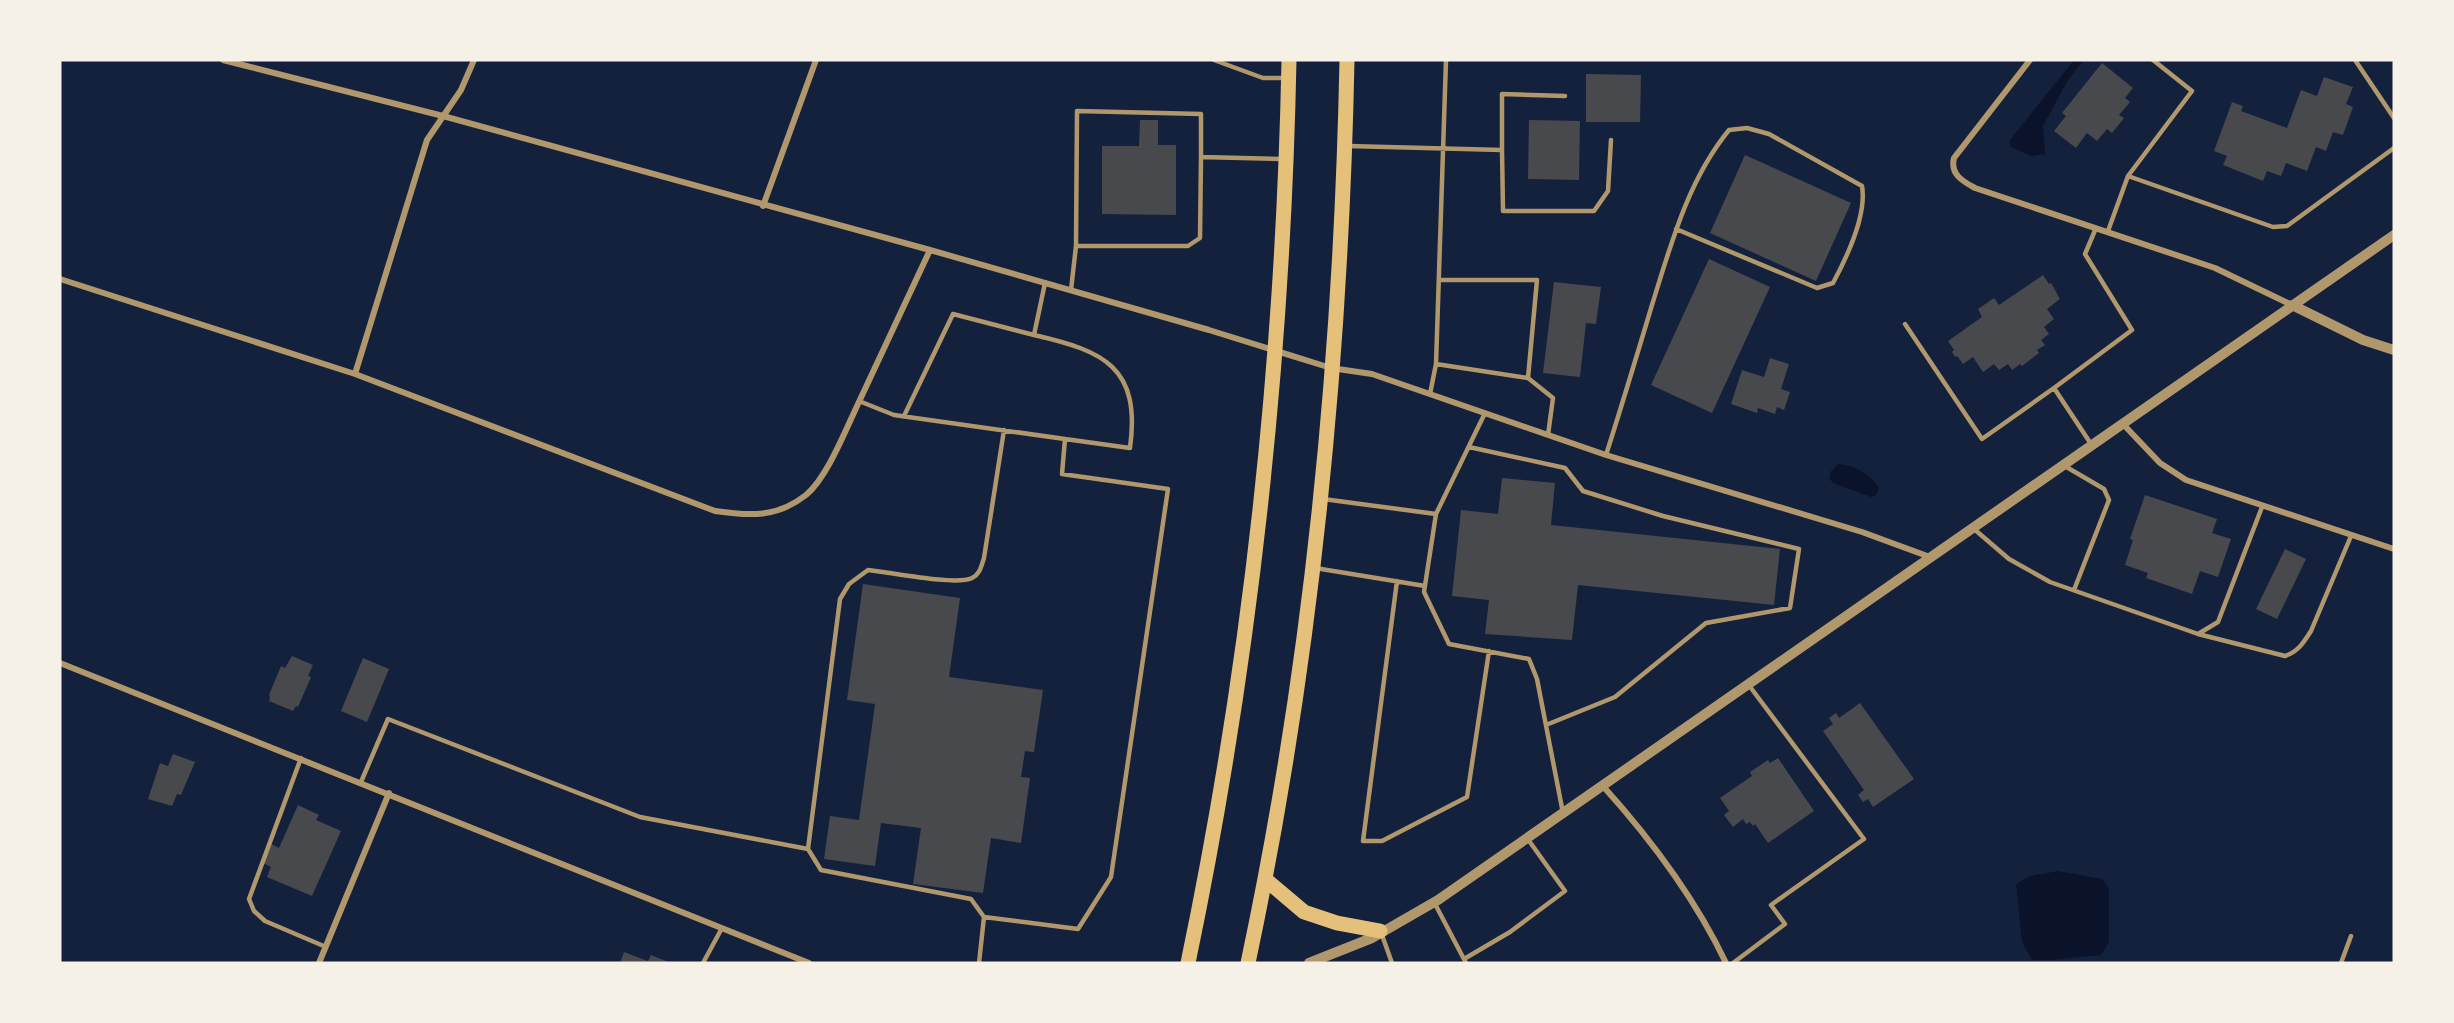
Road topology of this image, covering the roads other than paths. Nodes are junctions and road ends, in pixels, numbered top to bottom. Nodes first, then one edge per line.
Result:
1 (223, 60) edge
2 (474, 60) edge
3 (816, 60) edge
4 (1214, 60) edge
5 (1289, 60) edge
6 (1347, 60) edge
7 (1446, 60) edge
8 (2030, 60) edge
9 (2153, 60) edge
10 (2355, 60) edge
11 (1288, 78) junction
12 (1565, 96) dead end
13 (442, 116) junction
14 (2394, 118) edge
15 (1611, 140) dead end
16 (1345, 146) junction
17 (2394, 148) edge
18 (1443, 150) junction
19 (1502, 150) junction
20 (1201, 157) junction
21 (1286, 159) junction
22 (2128, 176) junction
23 (764, 206) junction
24 (2096, 228) junction
25 (1676, 229) junction
26 (2108, 231) junction
27 (2394, 235) edge
28 (1076, 246) junction
29 (930, 250) junction
30 (60, 279) edge
31 (1439, 280) junction
32 (1045, 283) junction
33 (1071, 290) junction
34 (2292, 305) junction
35 (1905, 324) dead end
36 (1034, 335) junction
37 (1274, 350) junction
38 (2394, 350) edge
39 (1436, 364) junction
40 (1331, 368) junction
41 (355, 374) junction
42 (1528, 378) junction
43 (2054, 388) junction
44 (1430, 394) junction
45 (859, 401) junction
46 (1485, 413) junction
47 (904, 416) junction
48 (2122, 422) junction
49 (1004, 430) junction
50 (1548, 435) junction
51 (1065, 439) junction
52 (2091, 444) junction
53 (1468, 447) junction
54 (1606, 455) junction
55 (2062, 464) junction
56 (1320, 499) junction
57 (2262, 507) junction
58 (1436, 514) junction
59 (1972, 528) junction
60 (2351, 536) junction
61 (2394, 549) edge
62 (1930, 557) junction
63 (1312, 568) junction
64 (1397, 581) junction
65 (1425, 586) junction
66 (2074, 590) junction
67 (2198, 634) junction
68 (1489, 651) junction
69 (60, 663) edge
70 (1748, 684) junction
71 (1546, 725) junction
72 (301, 758) junction
73 (362, 783) junction
74 (1602, 785) junction
75 (389, 793) junction
76 (1563, 813) junction
77 (1527, 838) junction
78 (808, 849) junction
79 (1265, 879) junction
80 (1434, 902) junction
81 (984, 917) junction
82 (722, 928) junction
83 (1380, 932) junction
84 (2351, 936) dead end
85 (326, 947) junction
86 (1465, 961) edge
87 (320, 963) edge
88 (703, 963) edge
89 (809, 963) edge
90 (979, 963) edge
91 (1188, 963) edge
92 (1248, 963) edge
93 (1309, 963) edge
94 (1392, 963) edge
95 (1726, 963) edge
96 (1733, 963) edge
97 (2341, 963) edge

1 - 13 street
2 - 13 street
3 - 23 street
4 - 11 lane
5 - 11 main road
6 - 16 main road
7 - 18 lane
8 - 24 street
9 - 22 lane
10 - 14 lane
11 - 21 main road
12 - 19 lane
13 - 23 street
13 - 41 street
15 - 19 lane
16 - 18 lane
16 - 40 main road
17 - 22 lane
18 - 19 lane
18 - 31 lane
20 - 21 lane
20 - 28 lane
20 - 28 lane
21 - 37 main road
22 - 26 lane
23 - 29 street
24 - 26 street
24 - 43 lane
25 - 25 lane
25 - 54 lane
26 - 34 street
27 - 34 street
28 - 33 lane
29 - 32 street
29 - 45 street
30 - 41 street
31 - 39 lane
31 - 42 lane
32 - 33 street
32 - 36 lane
33 - 37 street
34 - 38 street
34 - 48 street
35 - 43 lane
36 - 47 lane
36 - 51 lane
37 - 40 street
37 - 91 main road
39 - 42 lane
39 - 44 lane
40 - 44 street
40 - 56 main road
41 - 45 street
42 - 50 lane
43 - 52 lane
44 - 46 street
45 - 47 lane
46 - 50 street
46 - 53 lane
47 - 49 lane
48 - 52 street
48 - 57 street
49 - 51 lane
49 - 78 lane
50 - 54 street
51 - 81 lane
52 - 55 street
53 - 58 lane
53 - 71 lane
54 - 62 street
55 - 59 street
55 - 66 lane
56 - 58 lane
56 - 63 main road
57 - 60 street
57 - 67 lane
58 - 65 lane
59 - 62 street
59 - 66 lane
60 - 61 street
60 - 67 lane
62 - 70 street
63 - 64 lane
63 - 79 main road
64 - 65 lane
64 - 68 lane
65 - 68 lane
66 - 67 lane
68 - 71 lane
69 - 72 street
70 - 74 street
70 - 96 lane
71 - 76 lane
72 - 73 street
72 - 85 lane
73 - 75 street
73 - 78 lane
74 - 76 street
74 - 95 street
75 - 82 street
75 - 85 street
76 - 77 street
77 - 80 street
77 - 86 lane
78 - 81 lane
79 - 83 main road
79 - 92 main road
80 - 83 street
80 - 86 lane
81 - 90 lane
82 - 88 lane
82 - 89 street
83 - 93 street
83 - 94 lane
84 - 97 lane
85 - 87 street

